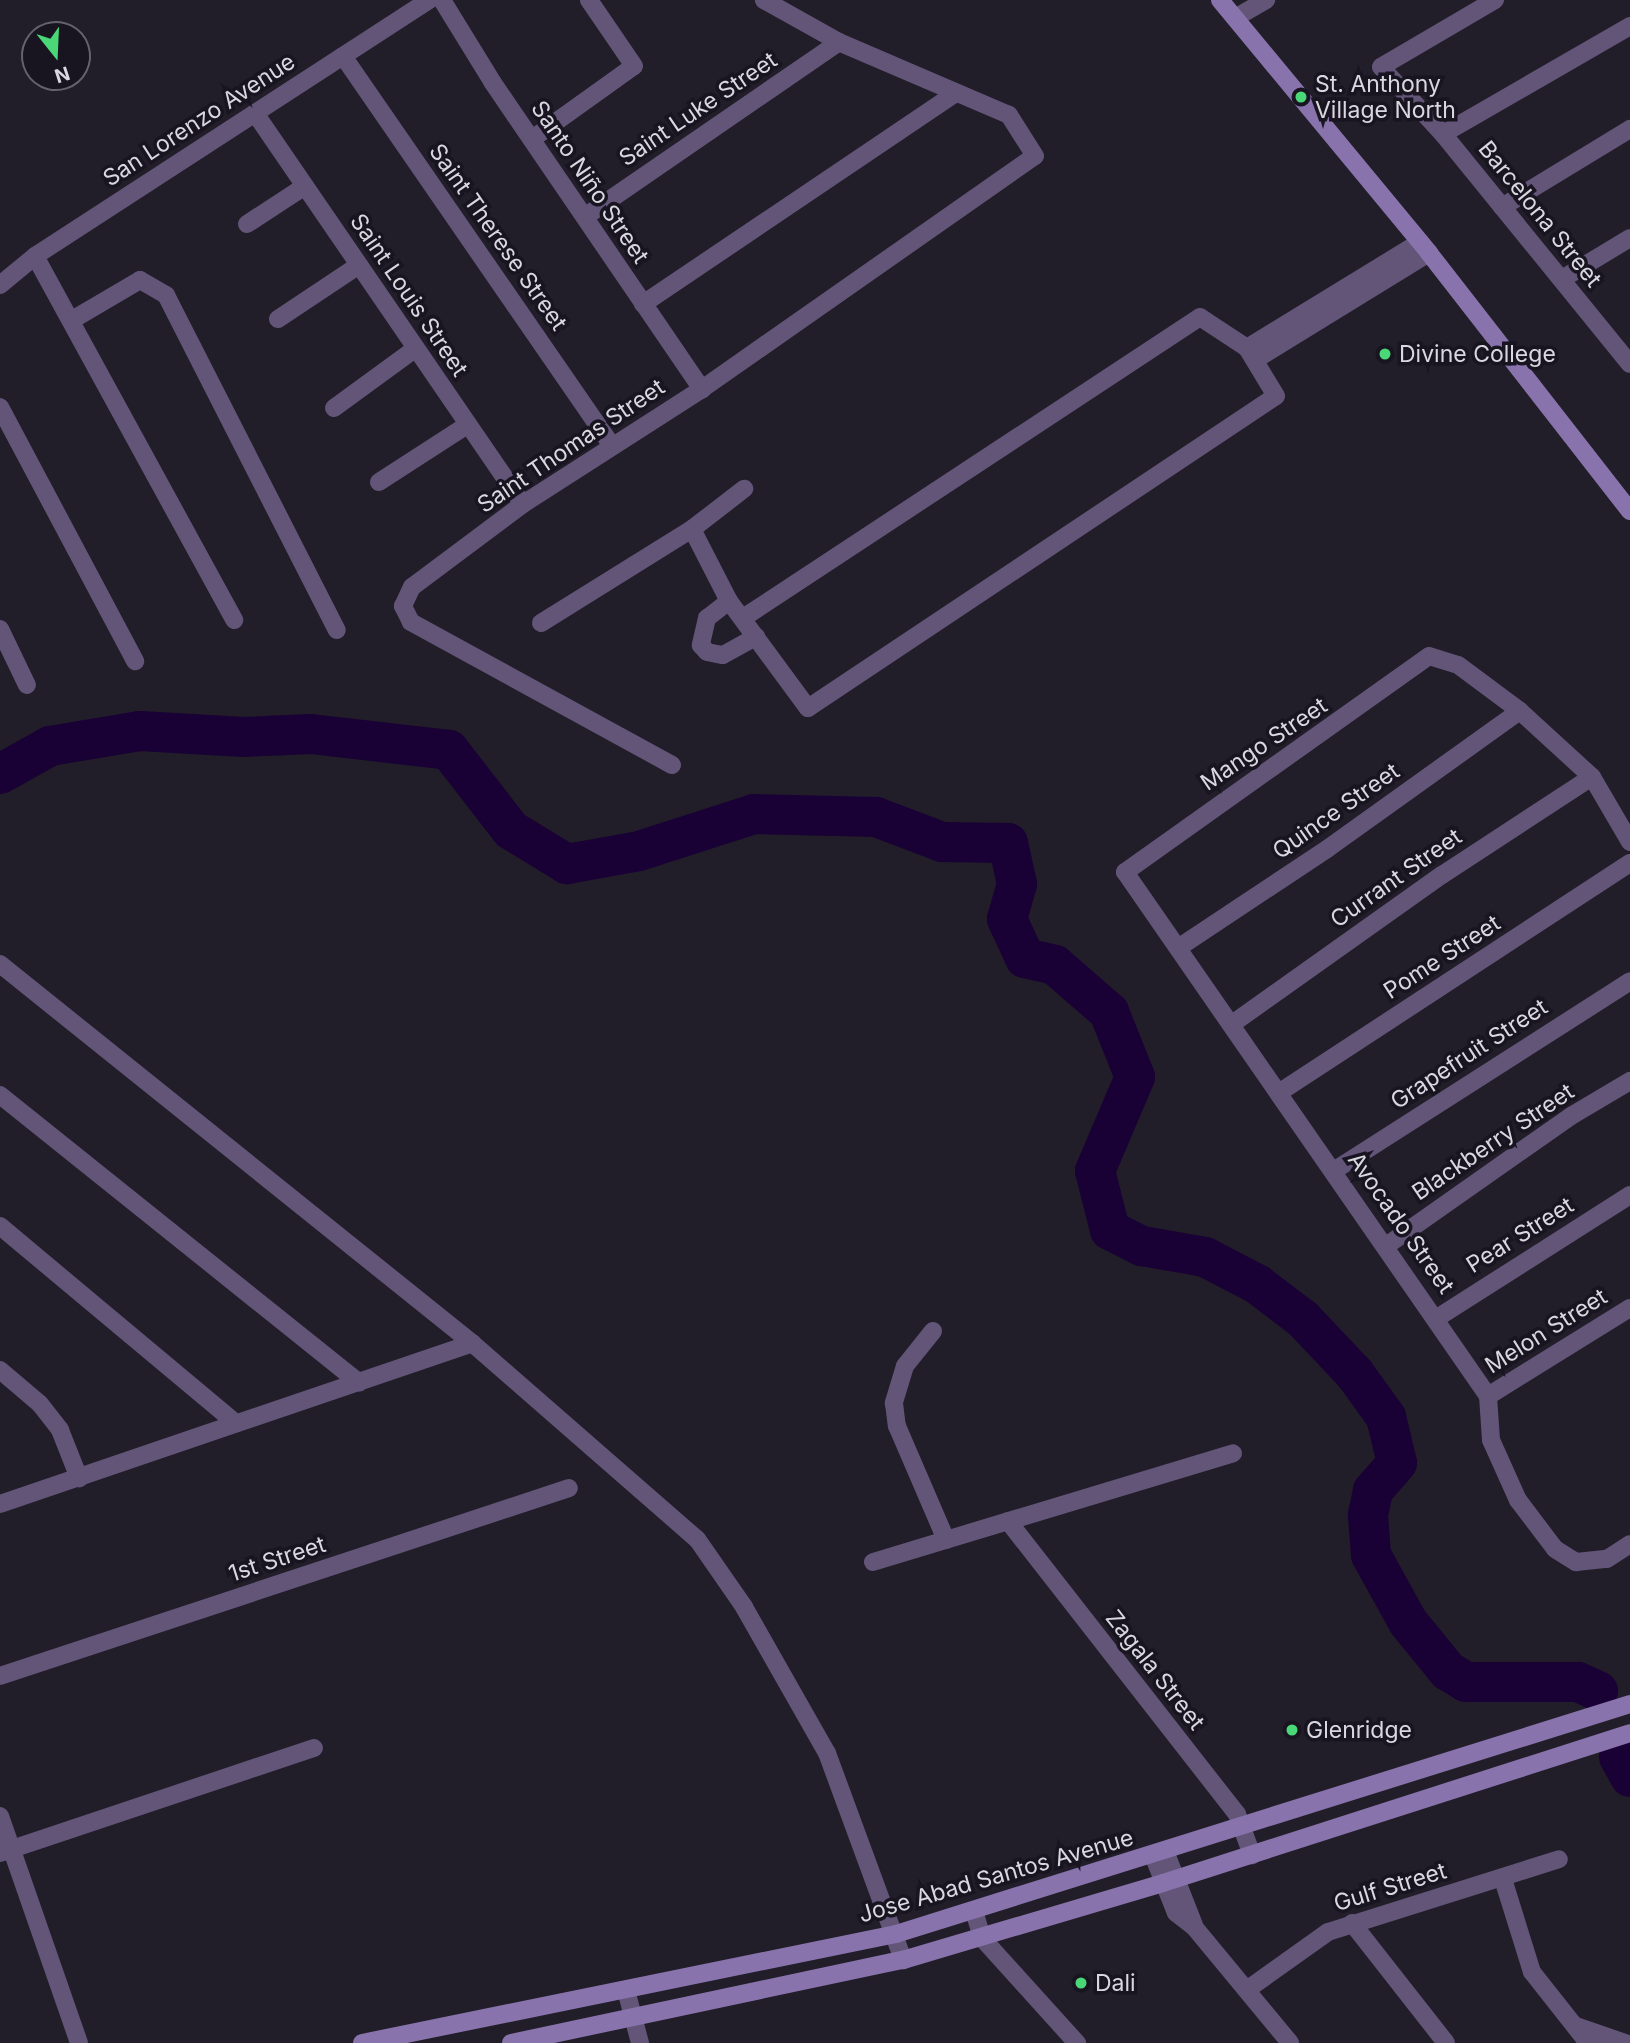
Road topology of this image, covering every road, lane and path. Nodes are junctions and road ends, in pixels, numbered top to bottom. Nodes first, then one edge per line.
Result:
1 (429, 0) edge
2 (442, 0) edge
3 (589, 0) edge
4 (764, 0) edge
5 (1220, 0) edge
6 (1266, 0) edge
7 (1495, 0) edge
8 (1235, 18) junction
9 (1630, 26) edge
10 (839, 42) junction
11 (343, 56) junction
12 (953, 95) junction
13 (255, 113) junction
14 (1630, 129) edge
15 (1443, 134) junction
16 (532, 139) junction
17 (305, 186) junction
18 (1503, 207) junction
19 (586, 216) junction
20 (247, 224) dead end
21 (1630, 238) edge
22 (1424, 248) junction
23 (35, 256) junction
24 (359, 265) junction
25 (1562, 279) junction
26 (0, 285) edge
27 (643, 304) junction
28 (278, 319) dead end
29 (72, 320) junction
30 (1624, 345) edge
31 (415, 349) junction
32 (1251, 354) junction
33 (1630, 364) edge
34 (702, 388) junction
35 (0, 407) edge
36 (334, 408) dead end
37 (467, 425) junction
38 (612, 446) junction
39 (379, 482) dead end
40 (744, 489) dead end
41 (523, 504) junction
42 (1630, 511) edge
43 (692, 529) junction
44 (729, 601) junction
45 (743, 618) junction
46 (234, 620) dead end
47 (541, 623) dead end
48 (0, 629) edge
49 (337, 630) dead end
50 (756, 637) junction
51 (135, 662) dead end
52 (27, 685) dead end
53 (1520, 711) junction
54 (672, 765) dead end
55 (1592, 777) junction
56 (1630, 842) edge
57 (1630, 863) edge
58 (1125, 872) joint
59 (1178, 948) junction
60 (0, 964) edge
61 (1630, 981) edge
62 (1232, 1024) junction
63 (1630, 1081) edge
64 (1280, 1092) junction
65 (0, 1095) edge
66 (1335, 1170) junction
67 (1630, 1195) edge
68 (0, 1226) edge
69 (1386, 1246) junction
70 (1630, 1308) edge
71 (1437, 1318) junction
72 (933, 1331) dead end
73 (472, 1343) junction
74 (0, 1370) edge
75 (359, 1383) junction
76 (1488, 1396) junction
77 (236, 1423) junction
78 (1233, 1453) dead end
79 (79, 1478) junction
80 (569, 1488) dead end
81 (0, 1504) edge
82 (1008, 1521) junction
83 (946, 1540) junction
84 (1630, 1544) edge
85 (873, 1562) dead end
86 (0, 1676) edge
87 (1630, 1704) edge
88 (1630, 1733) edge
89 (314, 1748) dead end
90 (0, 1816) edge
91 (1242, 1828) junction
92 (6, 1851) edge
93 (1159, 1853) junction
94 (1252, 1855) junction
95 (1559, 1859) dead end
96 (1503, 1878) junction
97 (1169, 1881) junction
98 (974, 1912) junction
99 (1352, 1923) junction
100 (895, 1934) junction
101 (982, 1938) junction
102 (903, 1961) junction
103 (1248, 1989) junction
104 (626, 1990) junction
105 (632, 2018) junction
106 (1574, 2025) junction
107 (79, 2043) edge
108 (362, 2043) edge
109 (511, 2043) edge
110 (640, 2043) edge
111 (1077, 2043) edge
112 (1290, 2043) edge
113 (1446, 2043) edge
114 (1588, 2043) edge
115 (1625, 2043) edge

1 - 11 street, San Lorenzo Avenue
2 - 16 street, Santo Niño Street
3 - 16 street
4 - 10 street
5 - 8 main road
6 - 8 street
7 - 15 street, Barcelona Street
8 - 22 main road
9 - 15 street
10 - 12 street
10 - 19 street, Saint Luke Street
11 - 13 street, San Lorenzo Avenue
11 - 38 street, Saint Therese Street
12 - 27 street
12 - 34 street, Saint Thomas Street
13 - 17 street, Saint Louis Street
13 - 23 street, San Lorenzo Avenue
14 - 18 street
15 - 18 street, Barcelona Street
16 - 19 street, Santo Niño Street
17 - 20 street
17 - 24 street, Saint Louis Street
18 - 25 street, Barcelona Street
19 - 27 street, Santo Niño Street
21 - 25 street
22 - 32 street
22 - 42 main road
23 - 26 street, San Lorenzo Avenue
23 - 29 street
24 - 28 street
24 - 31 street, Saint Louis Street
25 - 30 street, Barcelona Street
27 - 34 street, Santo Niño Street
29 - 46 street
29 - 49 street
30 - 33 street, Barcelona Street
31 - 36 street
31 - 37 street, Saint Louis Street
32 - 45 street
32 - 50 street
34 - 38 street, Saint Thomas Street
35 - 51 street
37 - 39 street
37 - 41 street, Saint Louis Street
38 - 41 street, Saint Thomas Street
40 - 43 street
41 - 54 street, Saint Thomas Street
43 - 44 street
43 - 47 street
44 - 45 street
44 - 50 street
45 - 50 street
48 - 52 street
53 - 55 street
53 - 58 street, Mango Street
53 - 59 street, Quince Street
55 - 56 street
55 - 62 street, Currant Street
57 - 64 street, Pome Street
58 - 59 street, Avocado Street
59 - 62 street, Avocado Street
60 - 73 street
61 - 66 street, Grapefruit Street
62 - 64 street, Avocado Street
63 - 69 street, Blackberry Street
64 - 66 street, Avocado Street
65 - 75 street
66 - 69 street, Avocado Street
67 - 71 street, Pear Street
68 - 77 street
69 - 71 street, Avocado Street
70 - 76 street, Melon Street
71 - 76 street, Avocado Street
72 - 83 street
73 - 75 street
73 - 100 street
74 - 79 street
75 - 77 street
76 - 84 street, Avocado Street
77 - 79 street
78 - 82 street
79 - 81 street
80 - 86 street, 1st Street
82 - 83 street
82 - 91 street, Zagala Street
83 - 85 street
87 - 91 main road, Jose Abad Santos Avenue
88 - 94 main road
89 - 92 street
90 - 92 street
91 - 93 main road, Jose Abad Santos Avenue
91 - 94 street, Zagala Street
92 - 107 street
93 - 97 street
93 - 98 main road, Jose Abad Santos Avenue
94 - 97 main road
95 - 96 street, Gulf Street
96 - 99 street, Gulf Street
96 - 106 street
97 - 101 main road
97 - 103 street
98 - 100 main road, Jose Abad Santos Avenue
98 - 101 street
99 - 103 street, Gulf Street
99 - 113 street
100 - 102 street
100 - 104 main road, Jose Abad Santos Avenue
101 - 102 main road
101 - 111 street
102 - 105 main road
103 - 112 street
104 - 105 street
104 - 108 main road, Jose Abad Santos Avenue
105 - 109 main road
105 - 110 street
106 - 114 street
106 - 115 street

